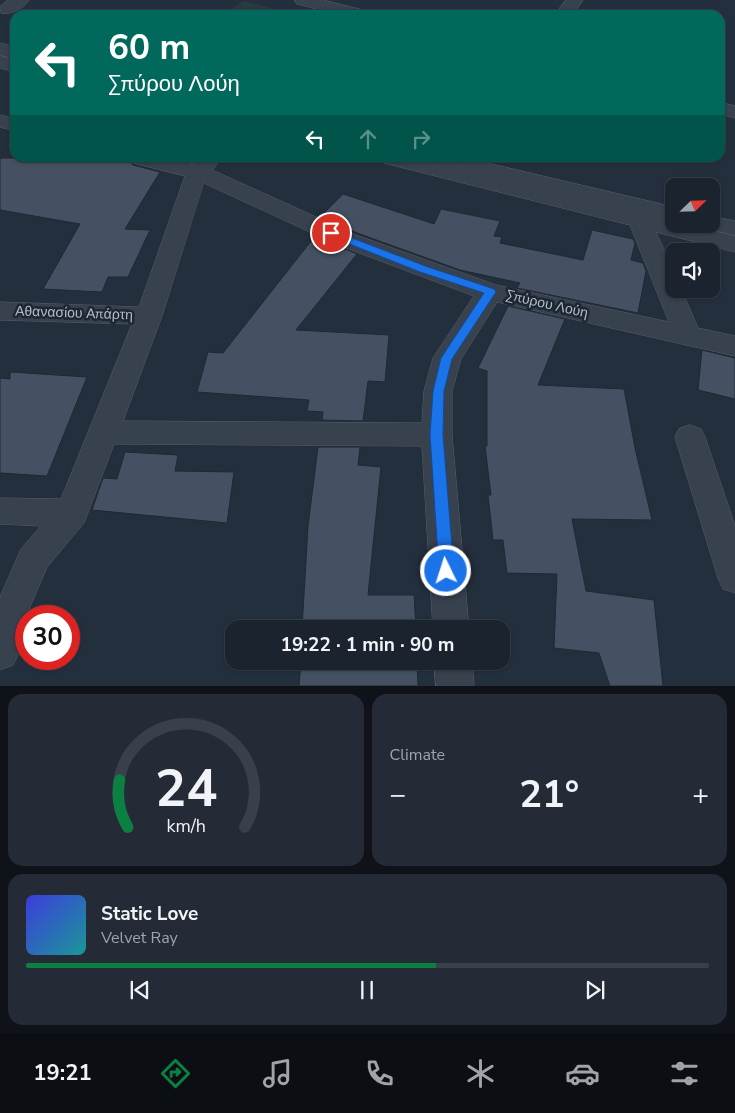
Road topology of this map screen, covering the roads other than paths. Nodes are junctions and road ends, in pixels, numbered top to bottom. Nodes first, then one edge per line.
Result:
1 (303, 0) edge
2 (342, 10) edge
3 (178, 162) edge
4 (408, 162) edge
5 (458, 162) edge
6 (205, 165) edge
7 (665, 212) edge
8 (640, 220) junction
9 (720, 224) edge
10 (735, 228) edge
11 (735, 244) edge
12 (490, 292) junction
13 (0, 311) edge
14 (149, 316) junction
15 (688, 336) junction
16 (735, 346) edge
17 (103, 432) junction
18 (437, 435) junction
19 (690, 437) dead end
20 (0, 511) edge
21 (72, 513) junction
22 (735, 578) edge
23 (450, 620) edge
24 (0, 653) edge
25 (454, 670) edge
26 (455, 686) edge

1 - 2 street
3 - 6 street, Σπύρου Λούη
4 - 8 street
5 - 7 street
6 - 12 street, Σπύρου Λούη
6 - 14 street
8 - 11 street
8 - 15 street
9 - 10 street
12 - 15 street, Σπύρου Λούη
12 - 18 street
13 - 14 street, Αθανασίου Απάρτη
14 - 17 street
15 - 16 street, Σπύρου Λούη
17 - 18 street
17 - 21 street
18 - 23 street
19 - 22 street
20 - 21 street
21 - 24 street
25 - 26 street

